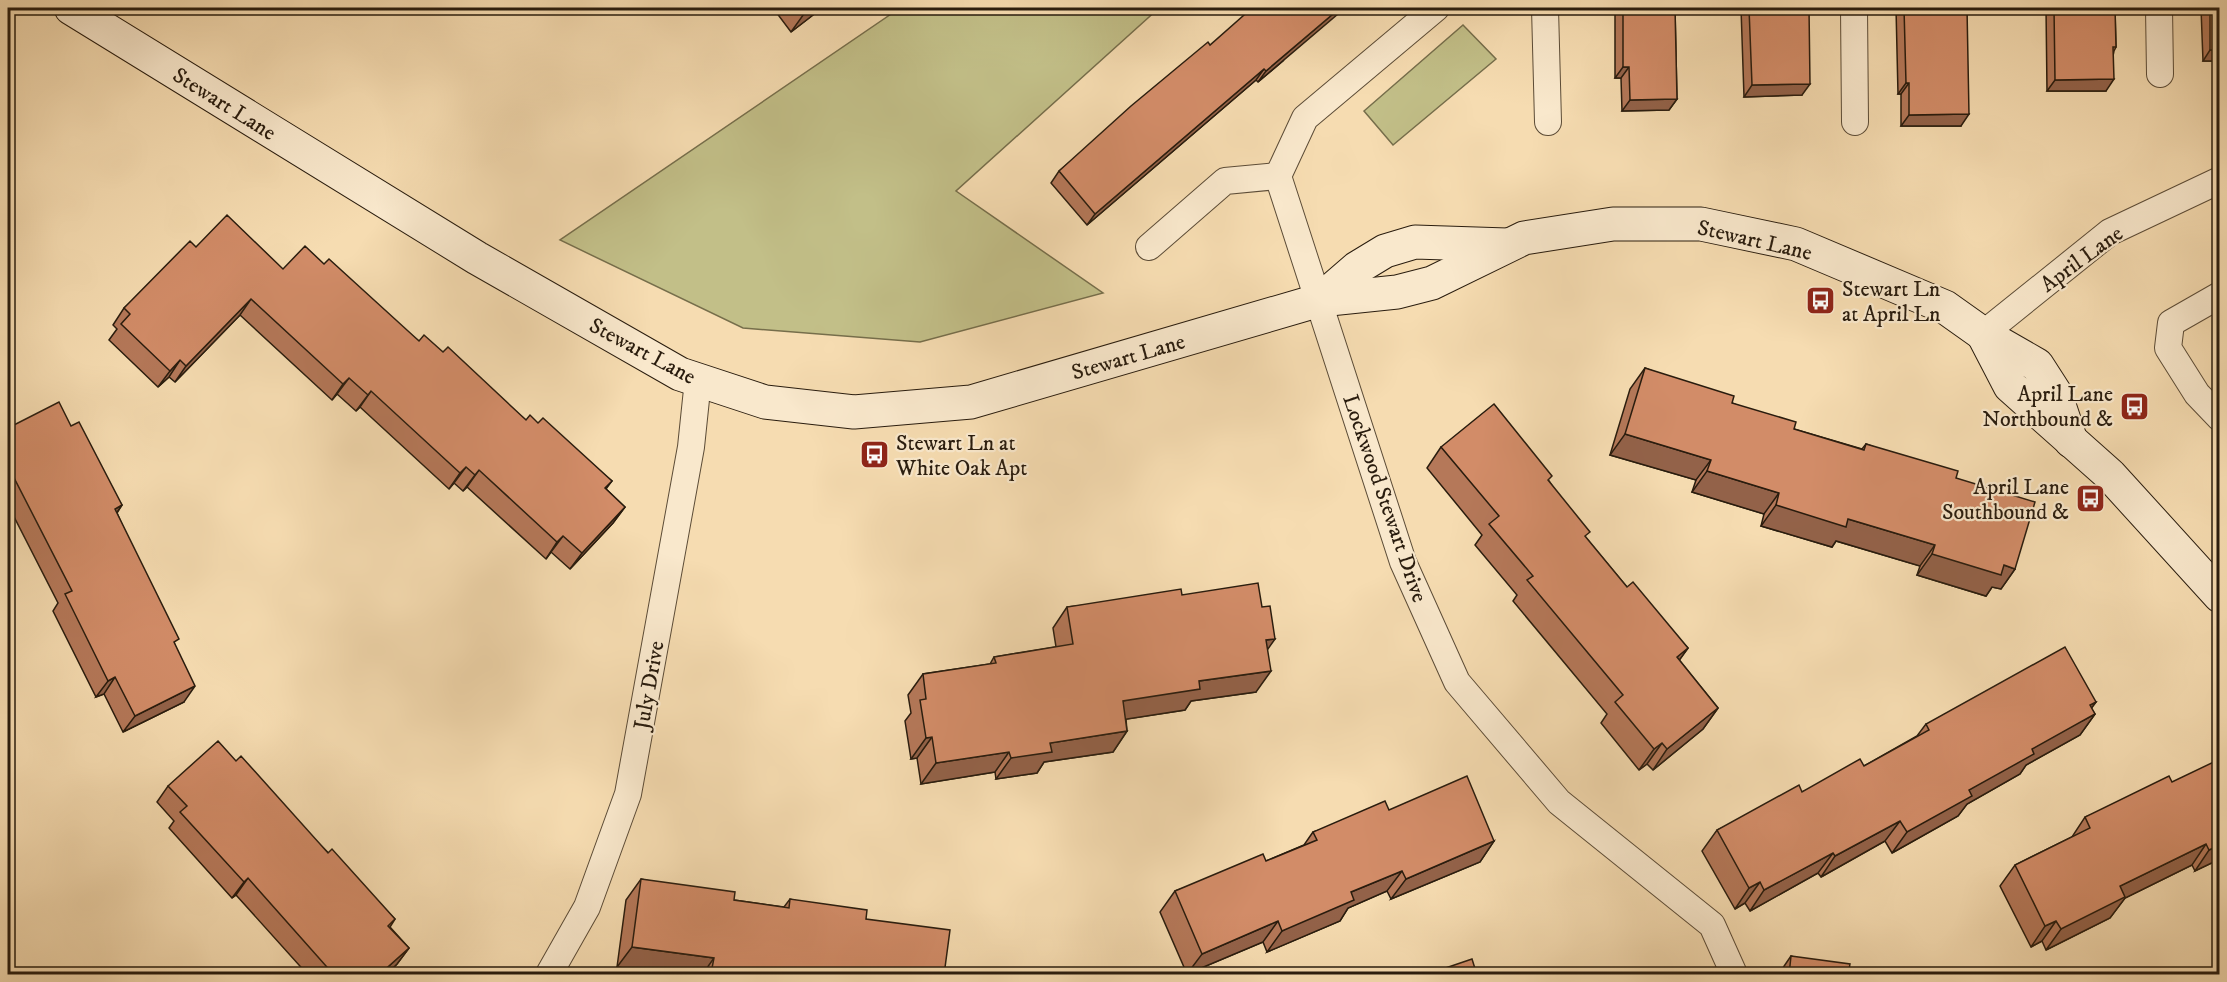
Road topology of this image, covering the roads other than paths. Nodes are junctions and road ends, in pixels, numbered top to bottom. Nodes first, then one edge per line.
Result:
1 (71, 8) edge
2 (1436, 8) edge
3 (1545, 8) edge
4 (1854, 8) edge
5 (2158, 8) edge
6 (2160, 74) dead end
7 (1548, 122) dead end
8 (1856, 122) dead end
9 (1278, 176) junction
10 (2220, 180) edge
11 (1510, 245) junction
12 (1149, 247) dead end
13 (2220, 295) edge
14 (1320, 300) junction
15 (1983, 334) junction
16 (698, 380) junction
17 (2219, 417) edge
18 (2214, 580) edge
19 (549, 975) edge
20 (1734, 975) edge

1 - 16 street, Stewart Lane
2 - 9 street
3 - 7 street
4 - 8 street
5 - 6 street
9 - 12 street
9 - 14 street, Lockwood Stewart Drive
10 - 15 street, April Lane
11 - 14 street, Stewart Lane
11 - 14 street, Stewart Lane
11 - 15 street, Stewart Lane
13 - 17 street
14 - 16 street, Stewart Lane
14 - 20 street, Lockwood Stewart Drive
15 - 18 street, Stewart Lane
16 - 19 street, July Drive

